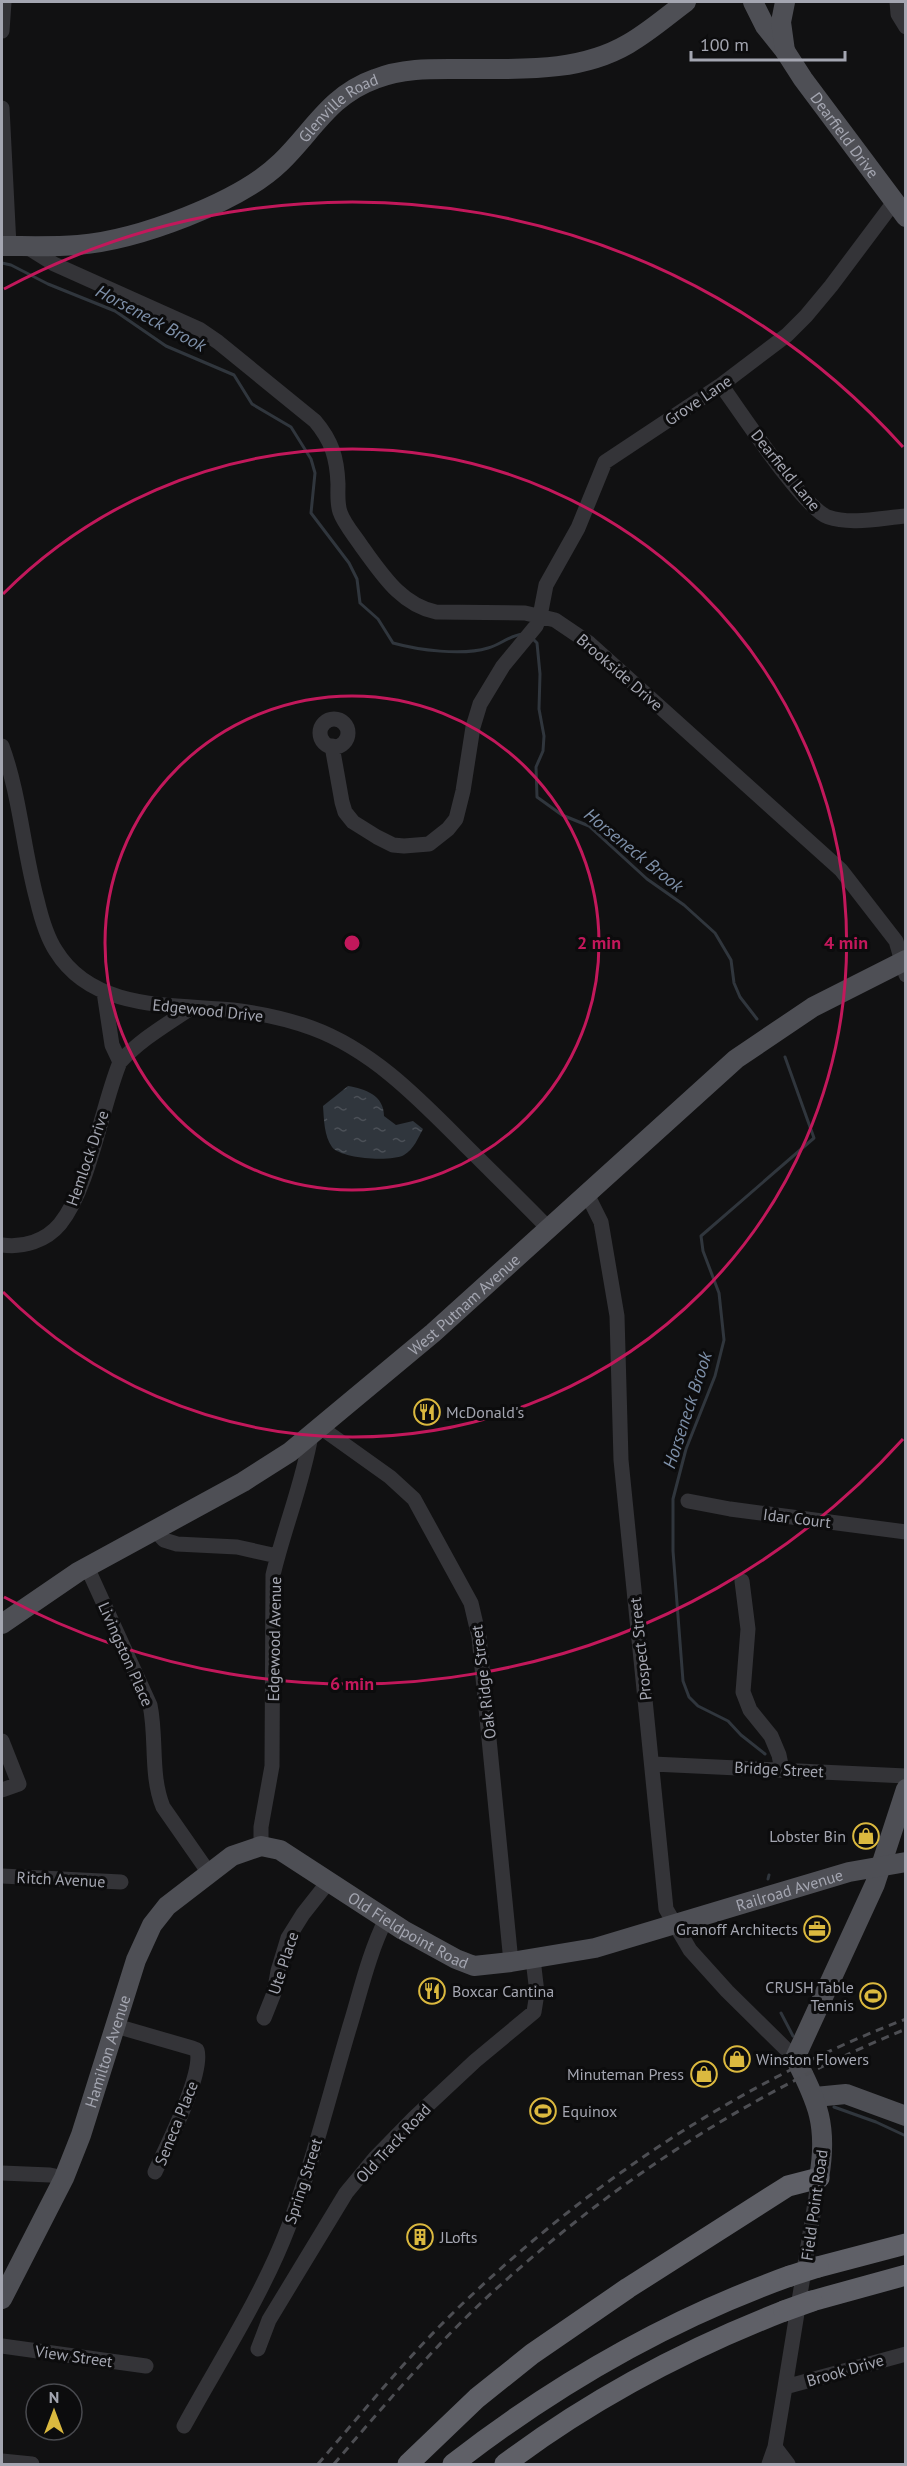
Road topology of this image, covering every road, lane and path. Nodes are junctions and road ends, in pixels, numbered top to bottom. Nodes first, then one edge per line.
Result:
1 (4, 2) edge
2 (686, 2) edge
3 (753, 2) edge
4 (785, 2) edge
5 (897, 2) edge
6 (906, 27) edge
7 (2, 31) edge
8 (785, 51) junction
9 (2, 108) edge
10 (900, 210) edge
11 (13, 246) edge
12 (721, 385) junction
13 (906, 516) edge
14 (538, 621) junction
15 (2, 746) edge
16 (332, 747) dead end
17 (904, 966) edge
18 (104, 992) junction
19 (191, 1008) junction
20 (120, 1062) junction
21 (587, 1194) junction
22 (549, 1229) junction
23 (2, 1245) edge
24 (316, 1431) junction
25 (688, 1501) dead end
26 (155, 1530) junction
27 (906, 1532) edge
28 (277, 1556) junction
29 (87, 1568) junction
30 (742, 1581) dead end
31 (2, 1623) edge
32 (2, 1741) edge
33 (653, 1764) junction
34 (782, 1770) junction
35 (906, 1776) edge
36 (906, 1789) edge
37 (2, 1790) edge
38 (261, 1846) junction
39 (906, 1862) edge
40 (880, 1866) junction
41 (209, 1873) junction
42 (2, 1876) edge
43 (328, 1881) junction
44 (121, 1882) dead end
45 (386, 1919) junction
46 (675, 1924) junction
47 (533, 1959) junction
48 (511, 1962) junction
49 (264, 2018) dead end
50 (116, 2026) junction
51 (795, 2058) junction
52 (816, 2097) junction
53 (906, 2116) edge
54 (155, 2172) dead end
55 (2, 2173) edge
56 (64, 2178) junction
57 (819, 2178) junction
58 (906, 2244) edge
59 (906, 2275) edge
60 (3, 2295) edge
61 (2, 2346) edge
62 (258, 2349) dead end
63 (906, 2354) edge
64 (146, 2366) dead end
65 (785, 2387) junction
66 (184, 2426) dead end
67 (775, 2447) junction
68 (2, 2461) edge
69 (32, 2464) edge
70 (408, 2464) edge
71 (453, 2464) edge
72 (505, 2464) edge
73 (770, 2464) edge
74 (788, 2464) edge

1 - 7 street
2 - 11 main road, Glenville Road
3 - 8 main road, Dearfield Drive
4 - 8 main road, Dearfield Drive
5 - 6 street
8 - 10 main road, Dearfield Drive
9 - 11 street
10 - 12 street, Grove Lane
11 - 14 street, Brookside Drive
12 - 13 street, Dearfield Lane
12 - 14 street, Grove Lane
14 - 16 street
14 - 17 street, Brookside Drive
15 - 18 street, Edgewood Drive
17 - 21 main road, West Putnam Avenue
18 - 19 street, Edgewood Drive
18 - 20 street
19 - 20 street, Hemlock Drive
19 - 22 street, Edgewood Drive
20 - 23 street, Hemlock Drive
21 - 22 main road, West Putnam Avenue
21 - 33 street, Prospect Street
22 - 24 main road, West Putnam Avenue
24 - 26 main road, West Putnam Avenue
24 - 28 street, Edgewood Avenue
24 - 48 street, Oak Ridge Street
25 - 27 street, Idar Court
26 - 28 street
26 - 29 main road, West Putnam Avenue
28 - 38 street, Edgewood Avenue
29 - 31 main road, West Putnam Avenue
29 - 41 street, Livingston Place
30 - 34 street
32 - 37 street
33 - 34 street, Bridge Street
33 - 46 street, Prospect Street
34 - 35 street, Bridge Street
36 - 40 main road
38 - 41 main road, Hamilton Avenue
38 - 43 main road, Old Fieldpoint Road
39 - 40 main road, Railroad Avenue
40 - 46 main road, Railroad Avenue
40 - 51 main road
41 - 50 main road, Hamilton Avenue
42 - 44 street, Ritch Avenue
43 - 45 main road, Old Fieldpoint Road
43 - 49 street, Ute Place
45 - 48 main road, Old Fieldpoint Road
45 - 66 street, Spring Street
46 - 47 main road, Old Fieldpoint Road
46 - 51 street, Prospect Street
47 - 48 main road, Old Fieldpoint Road
47 - 62 street, Old Track Road
50 - 54 street, Seneca Place
50 - 56 main road, Hamilton Avenue
51 - 52 main road, Field Point Road
52 - 53 main road
52 - 57 main road, Field Point Road
55 - 56 street
56 - 60 main road, Hamilton Avenue
57 - 65 street, Field Point Road
57 - 70 highway
58 - 71 highway, bridge
59 - 72 highway, bridge
61 - 64 street, View Street
63 - 65 street, Brook Drive
65 - 67 street, Field Point Road
67 - 73 street, Field Point Road
67 - 74 street
68 - 69 street

